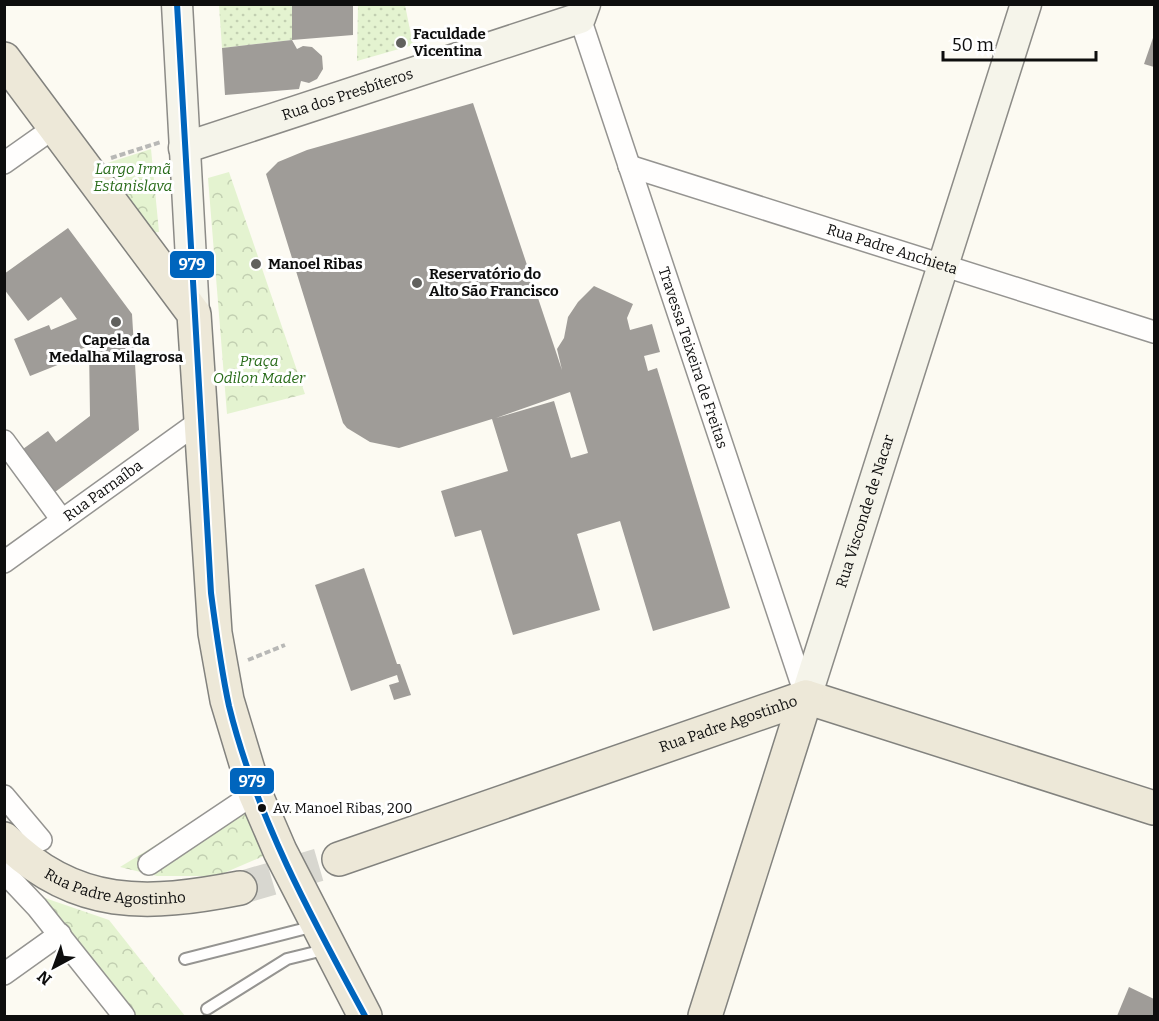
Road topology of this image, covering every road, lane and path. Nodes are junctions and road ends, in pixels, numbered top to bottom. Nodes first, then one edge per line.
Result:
1 (177, 4) edge
2 (1026, 4) edge
3 (583, 11) edge
4 (4, 59) edge
5 (55, 127) junction
6 (183, 141) junction
7 (4, 163) edge
8 (84, 166) junction
9 (629, 166) junction
10 (943, 265) junction
11 (194, 314) junction
12 (1155, 332) edge
13 (200, 421) junction
14 (4, 441) edge
15 (62, 520) junction
16 (4, 562) edge
17 (285, 645) dead end
18 (248, 660) dead end
19 (806, 697) junction
20 (255, 793) junction
21 (4, 796) edge
22 (1155, 808) edge
23 (4, 839) edge
24 (40, 840) dead end
25 (339, 859) tunnel mouth
26 (149, 864) dead end
27 (4, 872) edge
28 (240, 888) tunnel mouth
29 (60, 934) junction
30 (322, 937) junction
31 (185, 959) dead end
32 (4, 974) edge
33 (207, 1009) dead end
34 (124, 1017) edge
35 (365, 1017) edge
36 (705, 1017) edge

1 - 6 main road
2 - 10 main road, Rua Visconde de Nacar
3 - 6 main road, Rua dos Presbíteros
3 - 9 street, Travessa Teixeira de Freitas
4 - 5 main road
5 - 7 street
5 - 8 main road
6 - 8 path
6 - 11 main road
8 - 11 main road
9 - 10 street, Rua Padre Anchieta
9 - 19 street, Travessa Teixeira de Freitas
10 - 12 street, Rua Padre Anchieta
10 - 19 main road, Rua Visconde de Nacar
11 - 13 main road
13 - 15 street, Rua Parnaíba
13 - 20 main road
14 - 15 street
15 - 16 street, Rua Parnaíba
17 - 18 path
19 - 22 main road, Rua Padre Agostinho
19 - 25 main road, Rua Padre Agostinho
19 - 36 main road, Rua Visconde de Nacar
20 - 26 street
20 - 30 main road
21 - 24 street
23 - 28 main road, Rua Padre Agostinho
27 - 29 street
29 - 32 street
29 - 34 street
30 - 31 lane
30 - 33 lane
30 - 35 main road

